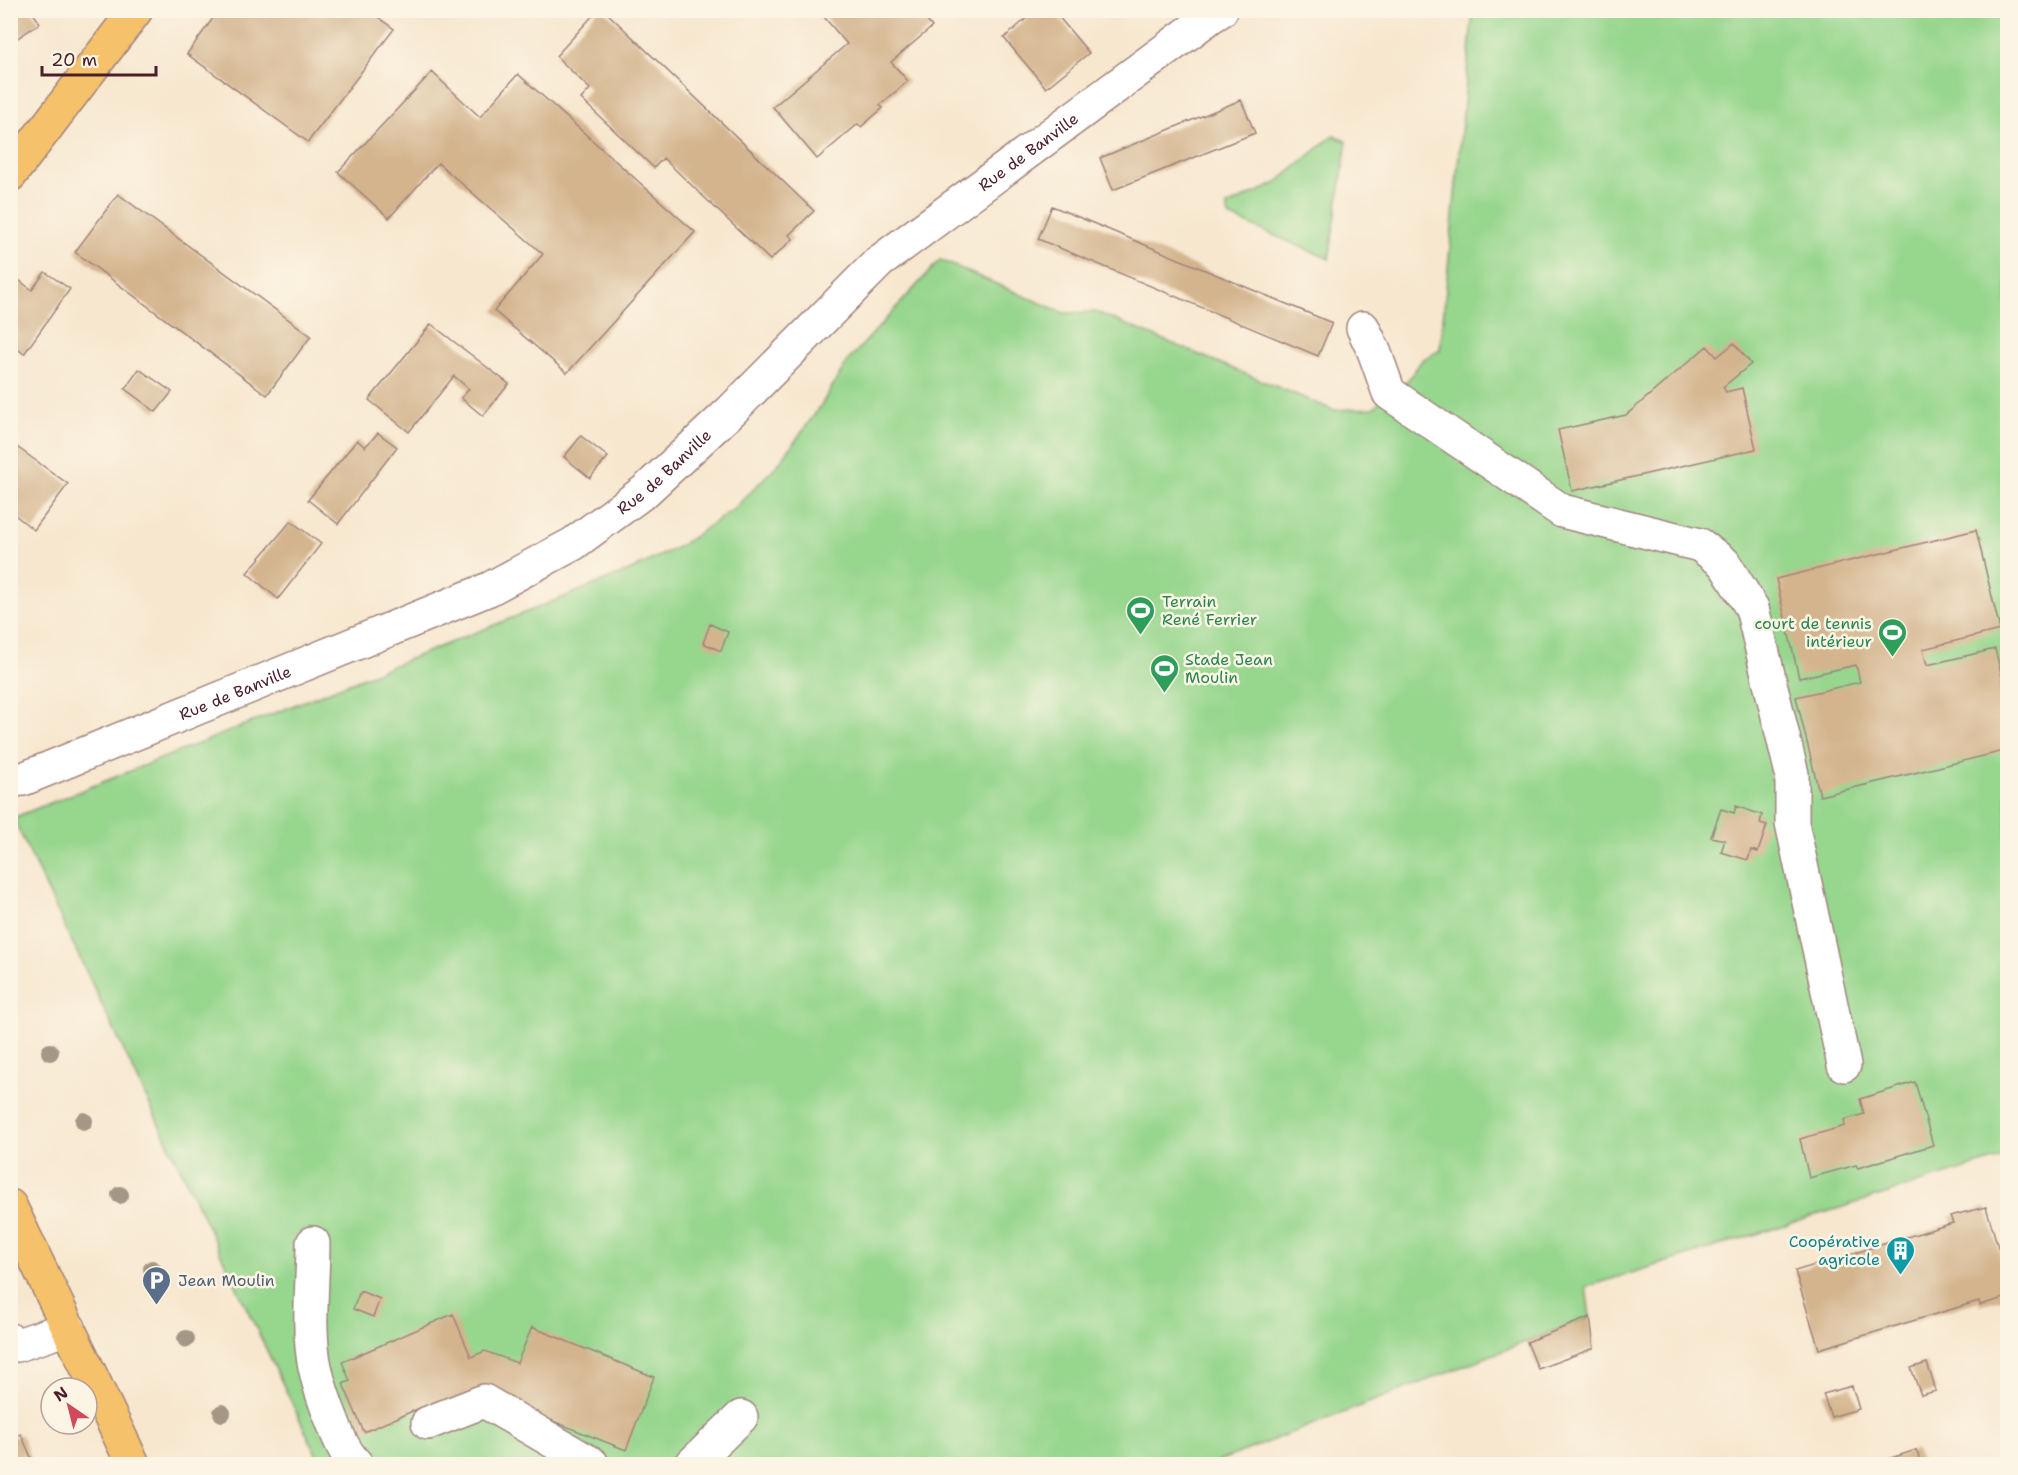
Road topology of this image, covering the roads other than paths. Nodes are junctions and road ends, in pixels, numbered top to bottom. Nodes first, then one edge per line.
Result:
1 (135, 10) edge
2 (1221, 10) edge
3 (10, 175) edge
4 (1363, 328) dead end
5 (10, 780) edge
6 (1844, 1065) dead end
7 (10, 1206) edge
8 (313, 1243) dead end
9 (69, 1328) junction
10 (10, 1340) edge
11 (741, 1417) dead end
12 (428, 1423) dead end
13 (132, 1464) edge
14 (356, 1464) edge
15 (592, 1464) edge
16 (692, 1464) edge

1 - 3 main road
2 - 5 street, Rue de Banville
4 - 6 street
7 - 9 main road
8 - 14 street
9 - 10 street
9 - 13 main road
11 - 16 street
12 - 15 street

